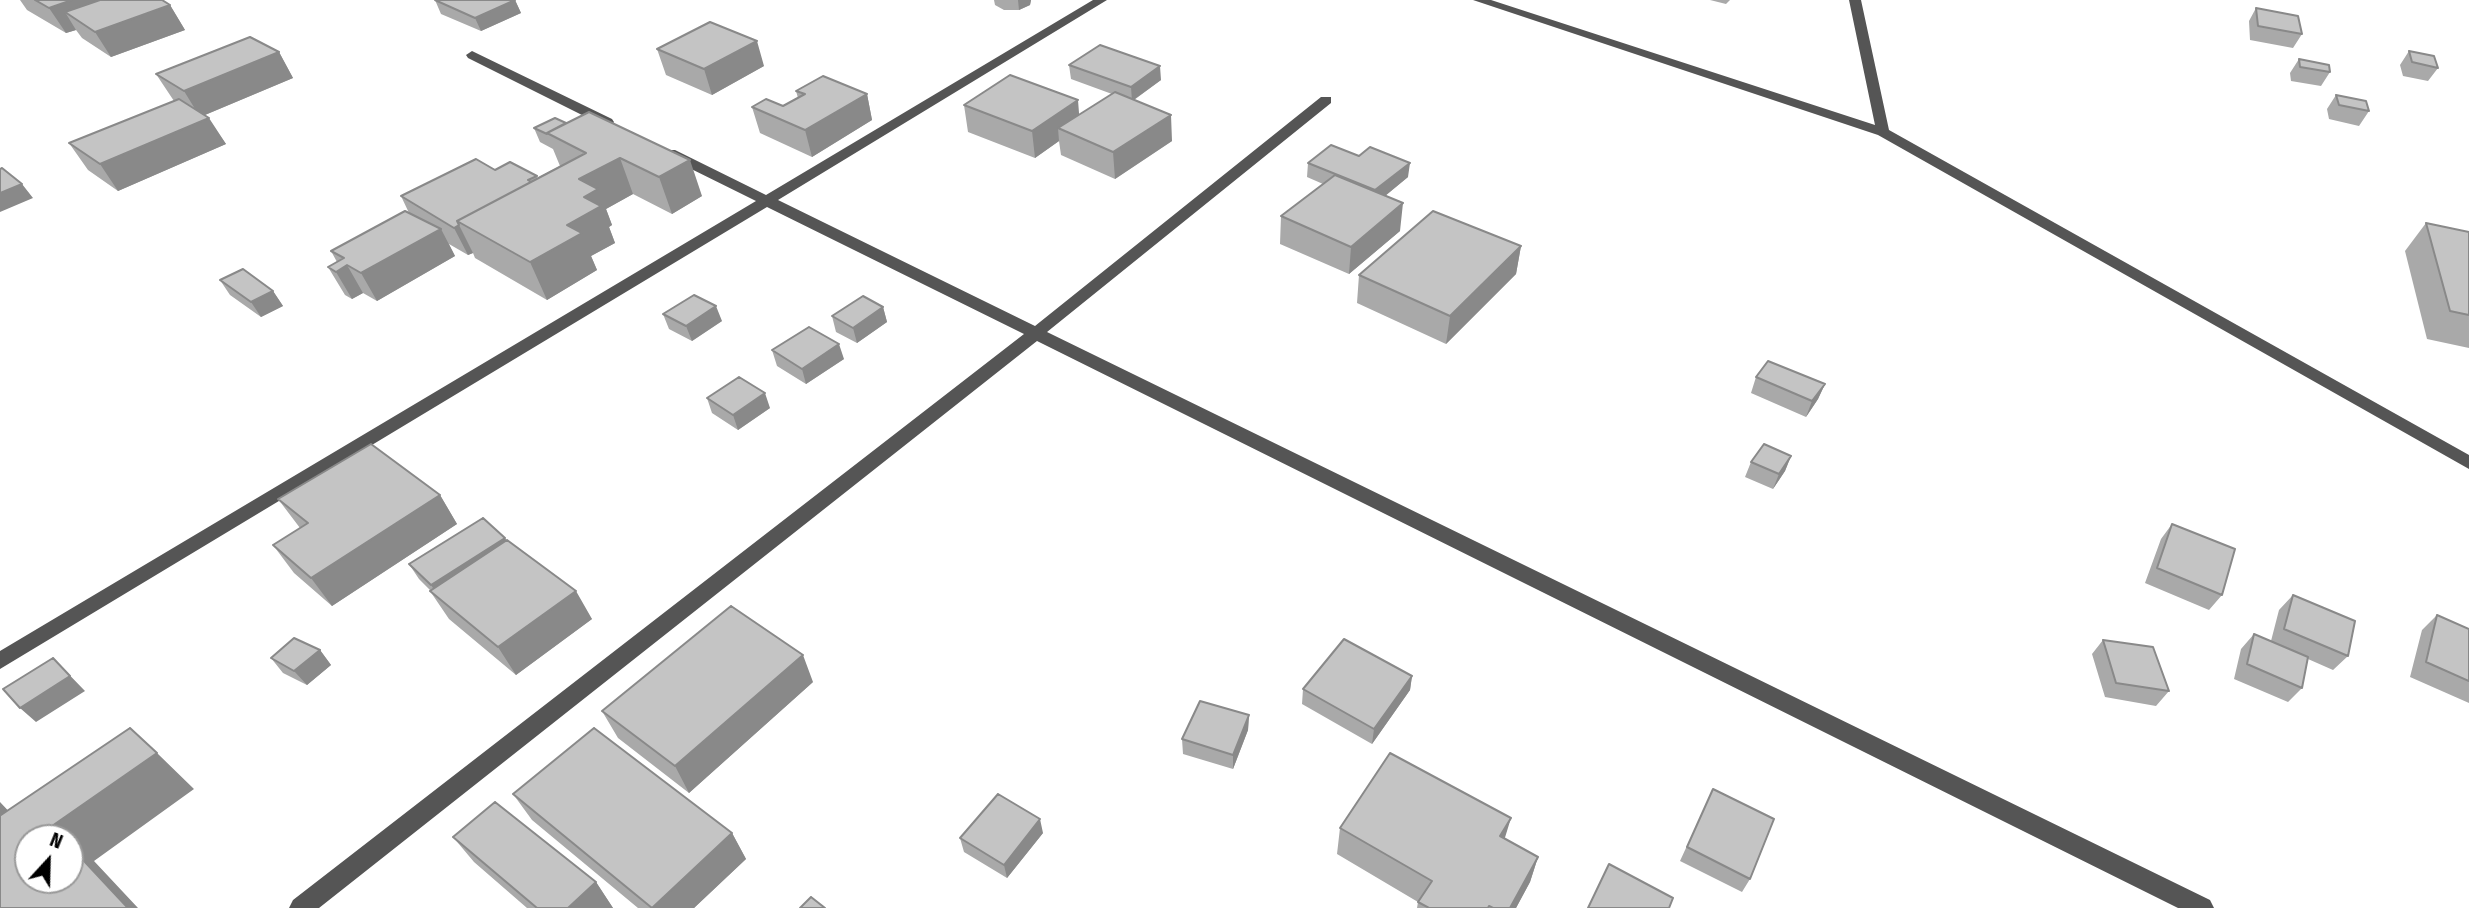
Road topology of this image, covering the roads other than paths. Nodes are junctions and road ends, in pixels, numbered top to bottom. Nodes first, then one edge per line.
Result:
1 (1101, 0) edge
2 (1479, 0) edge
3 (1855, 0) edge
4 (472, 55) dead end
5 (1326, 100) dead end
6 (620, 128) edge
7 (1883, 132) junction
8 (657, 146) edge
9 (767, 200) junction
10 (1036, 333) junction
11 (2469, 463) edge
12 (0, 661) edge
13 (301, 908) edge
14 (2202, 908) edge

1 - 9 street
2 - 7 street
3 - 7 street
4 - 6 street
5 - 10 street
7 - 11 street
8 - 9 street
9 - 10 street
9 - 12 street
10 - 13 street
10 - 14 street

